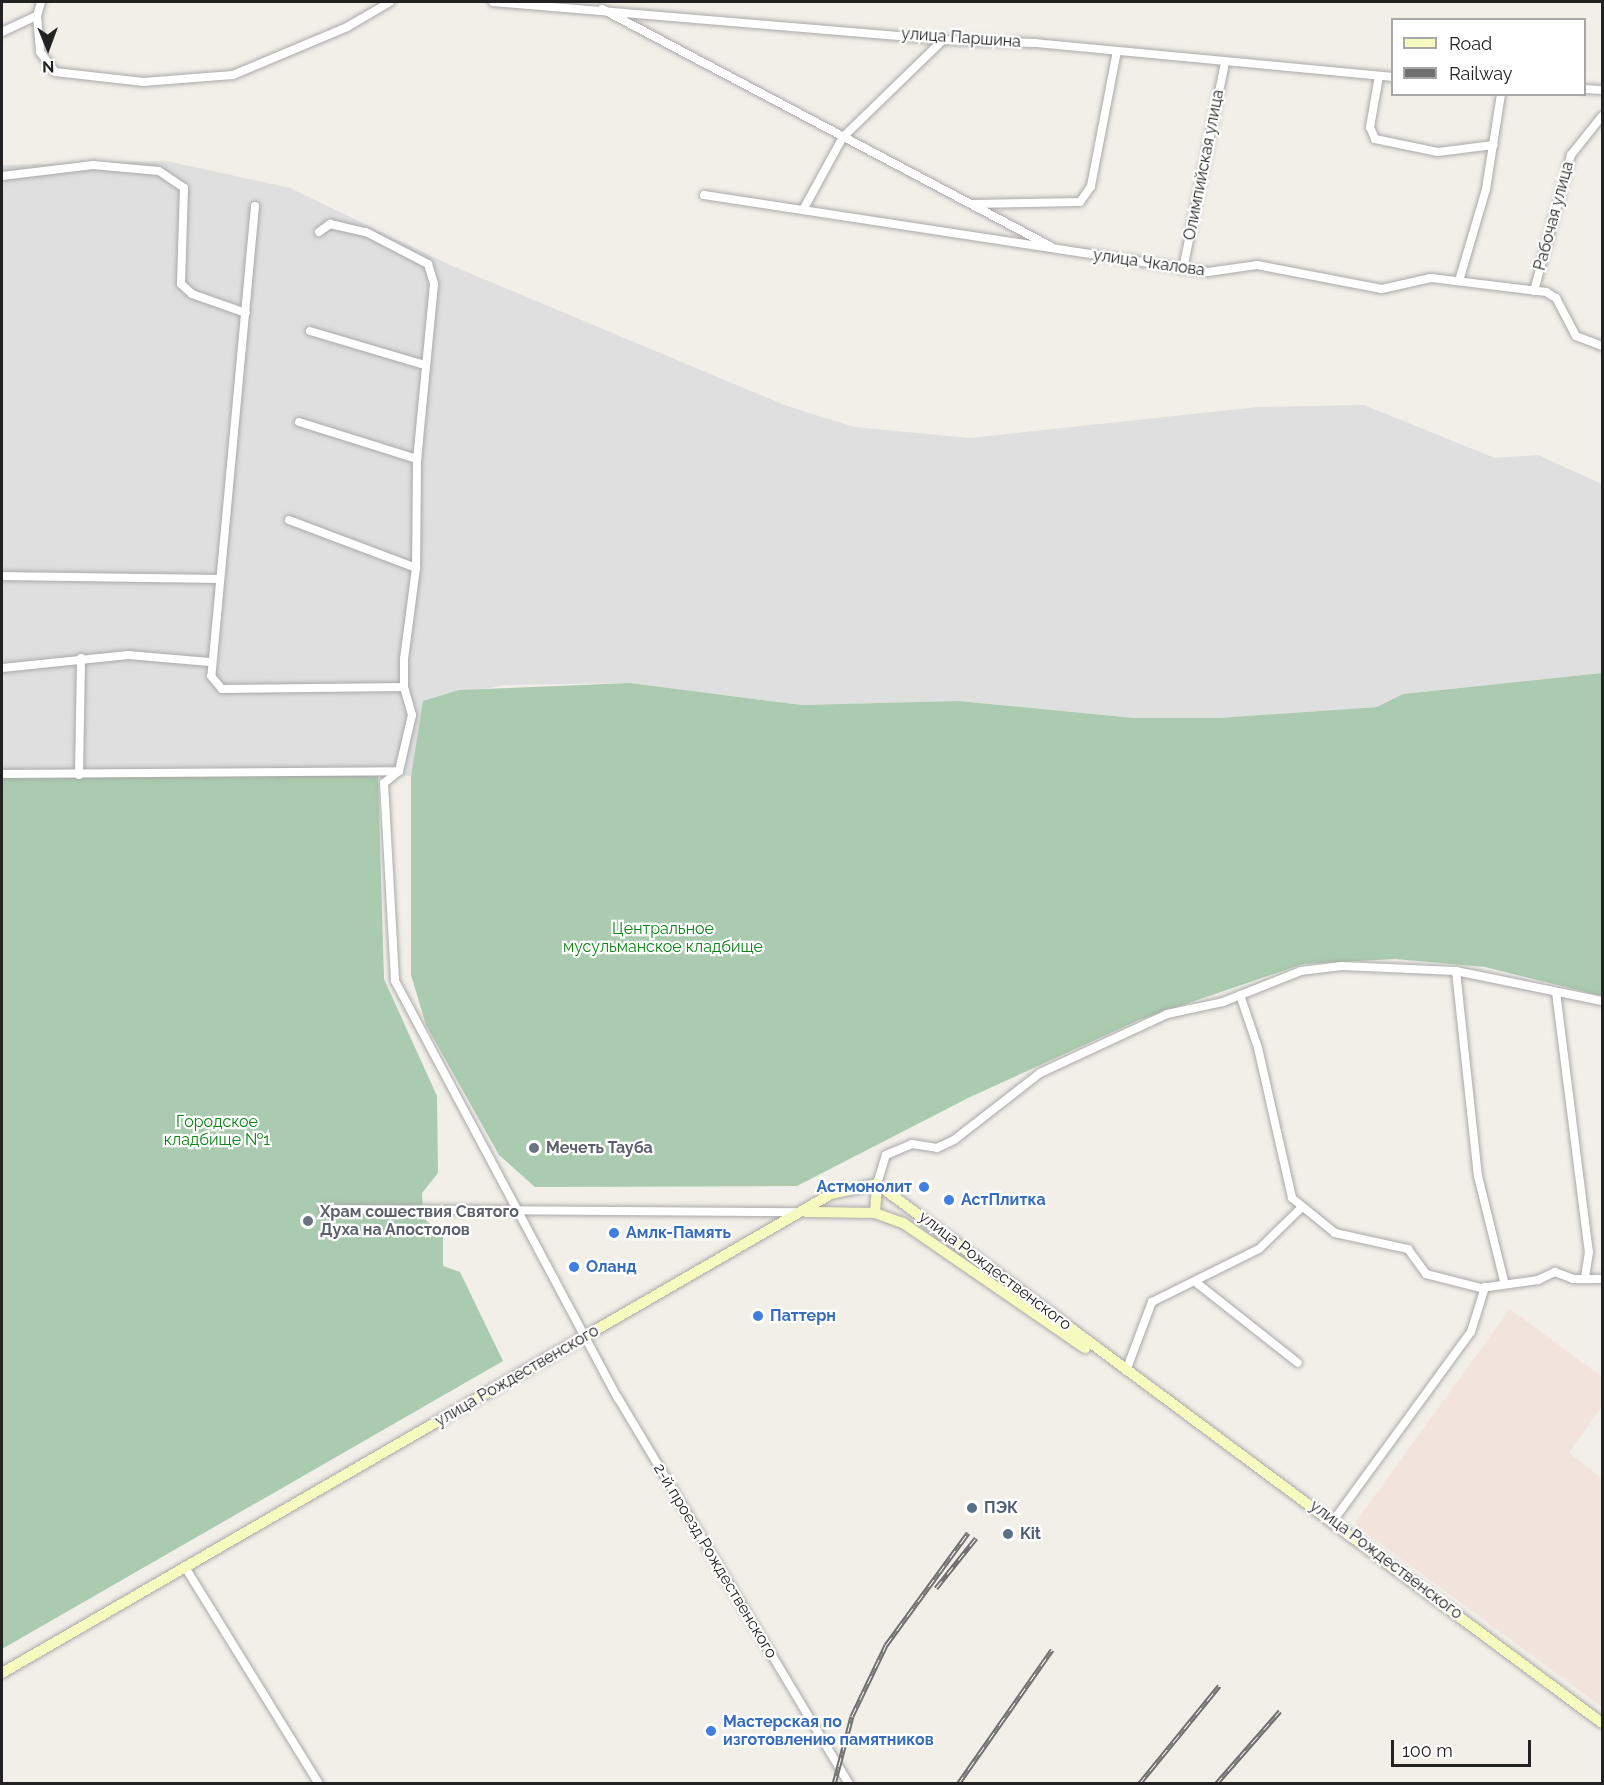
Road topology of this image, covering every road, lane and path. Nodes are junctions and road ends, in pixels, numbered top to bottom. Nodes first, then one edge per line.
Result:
1 (41, 2) edge
2 (390, 2) edge
3 (493, 2) edge
4 (598, 7) junction
5 (37, 16) junction
6 (2, 32) edge
7 (943, 40) junction
8 (1117, 51) junction
9 (1225, 62) junction
10 (1379, 76) junction
11 (1391, 77) edge
12 (1586, 89) edge
13 (1602, 90) edge
14 (1501, 96) edge
15 (1602, 116) edge
16 (843, 137) junction
17 (1494, 145) junction
18 (2, 176) edge
19 (704, 195) dead end
20 (971, 204) junction
21 (255, 206) dead end
22 (803, 210) junction
23 (319, 232) dead end
24 (1057, 249) junction
25 (1183, 268) junction
26 (1459, 281) junction
27 (1534, 291) junction
28 (246, 314) junction
29 (310, 331) dead end
30 (1602, 345) edge
31 (425, 365) junction
32 (299, 422) dead end
33 (417, 459) junction
34 (289, 520) dead end
35 (416, 568) junction
36 (2, 576) edge
37 (218, 579) junction
38 (81, 658) junction
39 (210, 662) junction
40 (2, 668) edge
41 (404, 687) junction
42 (399, 771) junction
43 (2, 774) edge
44 (79, 774) junction
45 (1456, 971) junction
46 (1556, 992) junction
47 (1240, 995) junction
48 (1602, 1001) edge
49 (877, 1184) junction
50 (896, 1194) junction
51 (1302, 1207) junction
52 (323, 1209) dead end
53 (517, 1209) junction
54 (804, 1212) junction
55 (874, 1213) junction
56 (887, 1216) junction
57 (1585, 1277) junction
58 (1602, 1279) edge
59 (1504, 1281) junction
60 (1198, 1284) junction
61 (1485, 1287) junction
62 (586, 1336) junction
63 (1298, 1363) dead end
64 (1126, 1371) junction
65 (1161, 1398) junction
66 (1333, 1521) junction
67 (185, 1567) junction
68 (2, 1673) edge
69 (1602, 1723) edge
70 (319, 1784) edge
71 (849, 1784) edge

1 - 5 street
2 - 5 street
3 - 4 street, улица Паршина
4 - 7 street, улица Паршина
4 - 16 street
5 - 6 street
7 - 8 street, улица Паршина
7 - 16 street
8 - 9 street, улица Паршина
8 - 20 street
9 - 10 street, улица Паршина
9 - 25 street, Олимпийская улица
10 - 11 street, улица Паршина
10 - 17 street
12 - 13 street
14 - 17 street
15 - 27 street, Рабочая улица
16 - 20 street
16 - 22 street
17 - 26 street
18 - 28 street
19 - 22 street, улица Чкалова
20 - 24 street
21 - 28 street
22 - 24 street, улица Чкалова
23 - 31 street
24 - 25 street, улица Чкалова
25 - 26 street, улица Чкалова
26 - 27 street, улица Чкалова
27 - 30 street, улица Чкалова
28 - 37 street
29 - 31 street
31 - 33 street
32 - 33 street
33 - 35 street
34 - 35 street
35 - 41 street
36 - 37 street
37 - 39 street
38 - 39 street
38 - 40 street
38 - 44 street
39 - 41 street
41 - 42 street
42 - 44 street
42 - 53 street, 2-й проезд Рождественского
43 - 44 street
45 - 46 street
45 - 47 street
45 - 59 street
46 - 48 street
46 - 57 street
47 - 49 street
47 - 51 street
49 - 50 main road, улица Рождественского
49 - 54 main road, улица Рождественского
49 - 55 main road
50 - 56 main road
50 - 64 main road, улица Рождественского
51 - 60 street
51 - 61 street
52 - 53 street
53 - 54 street
53 - 62 street, 2-й проезд Рождественского
54 - 55 main road
54 - 62 main road, улица Рождественского
55 - 56 main road
56 - 65 main road
57 - 58 street
57 - 59 street
59 - 61 street
60 - 63 street
60 - 64 street
61 - 66 street
62 - 67 main road, улица Рождественского
62 - 71 street, 2-й проезд Рождественского
64 - 65 main road, улица Рождественского
65 - 66 main road, улица Рождественского
66 - 69 main road, улица Рождественского
67 - 68 main road, улица Рождественского
67 - 70 street

